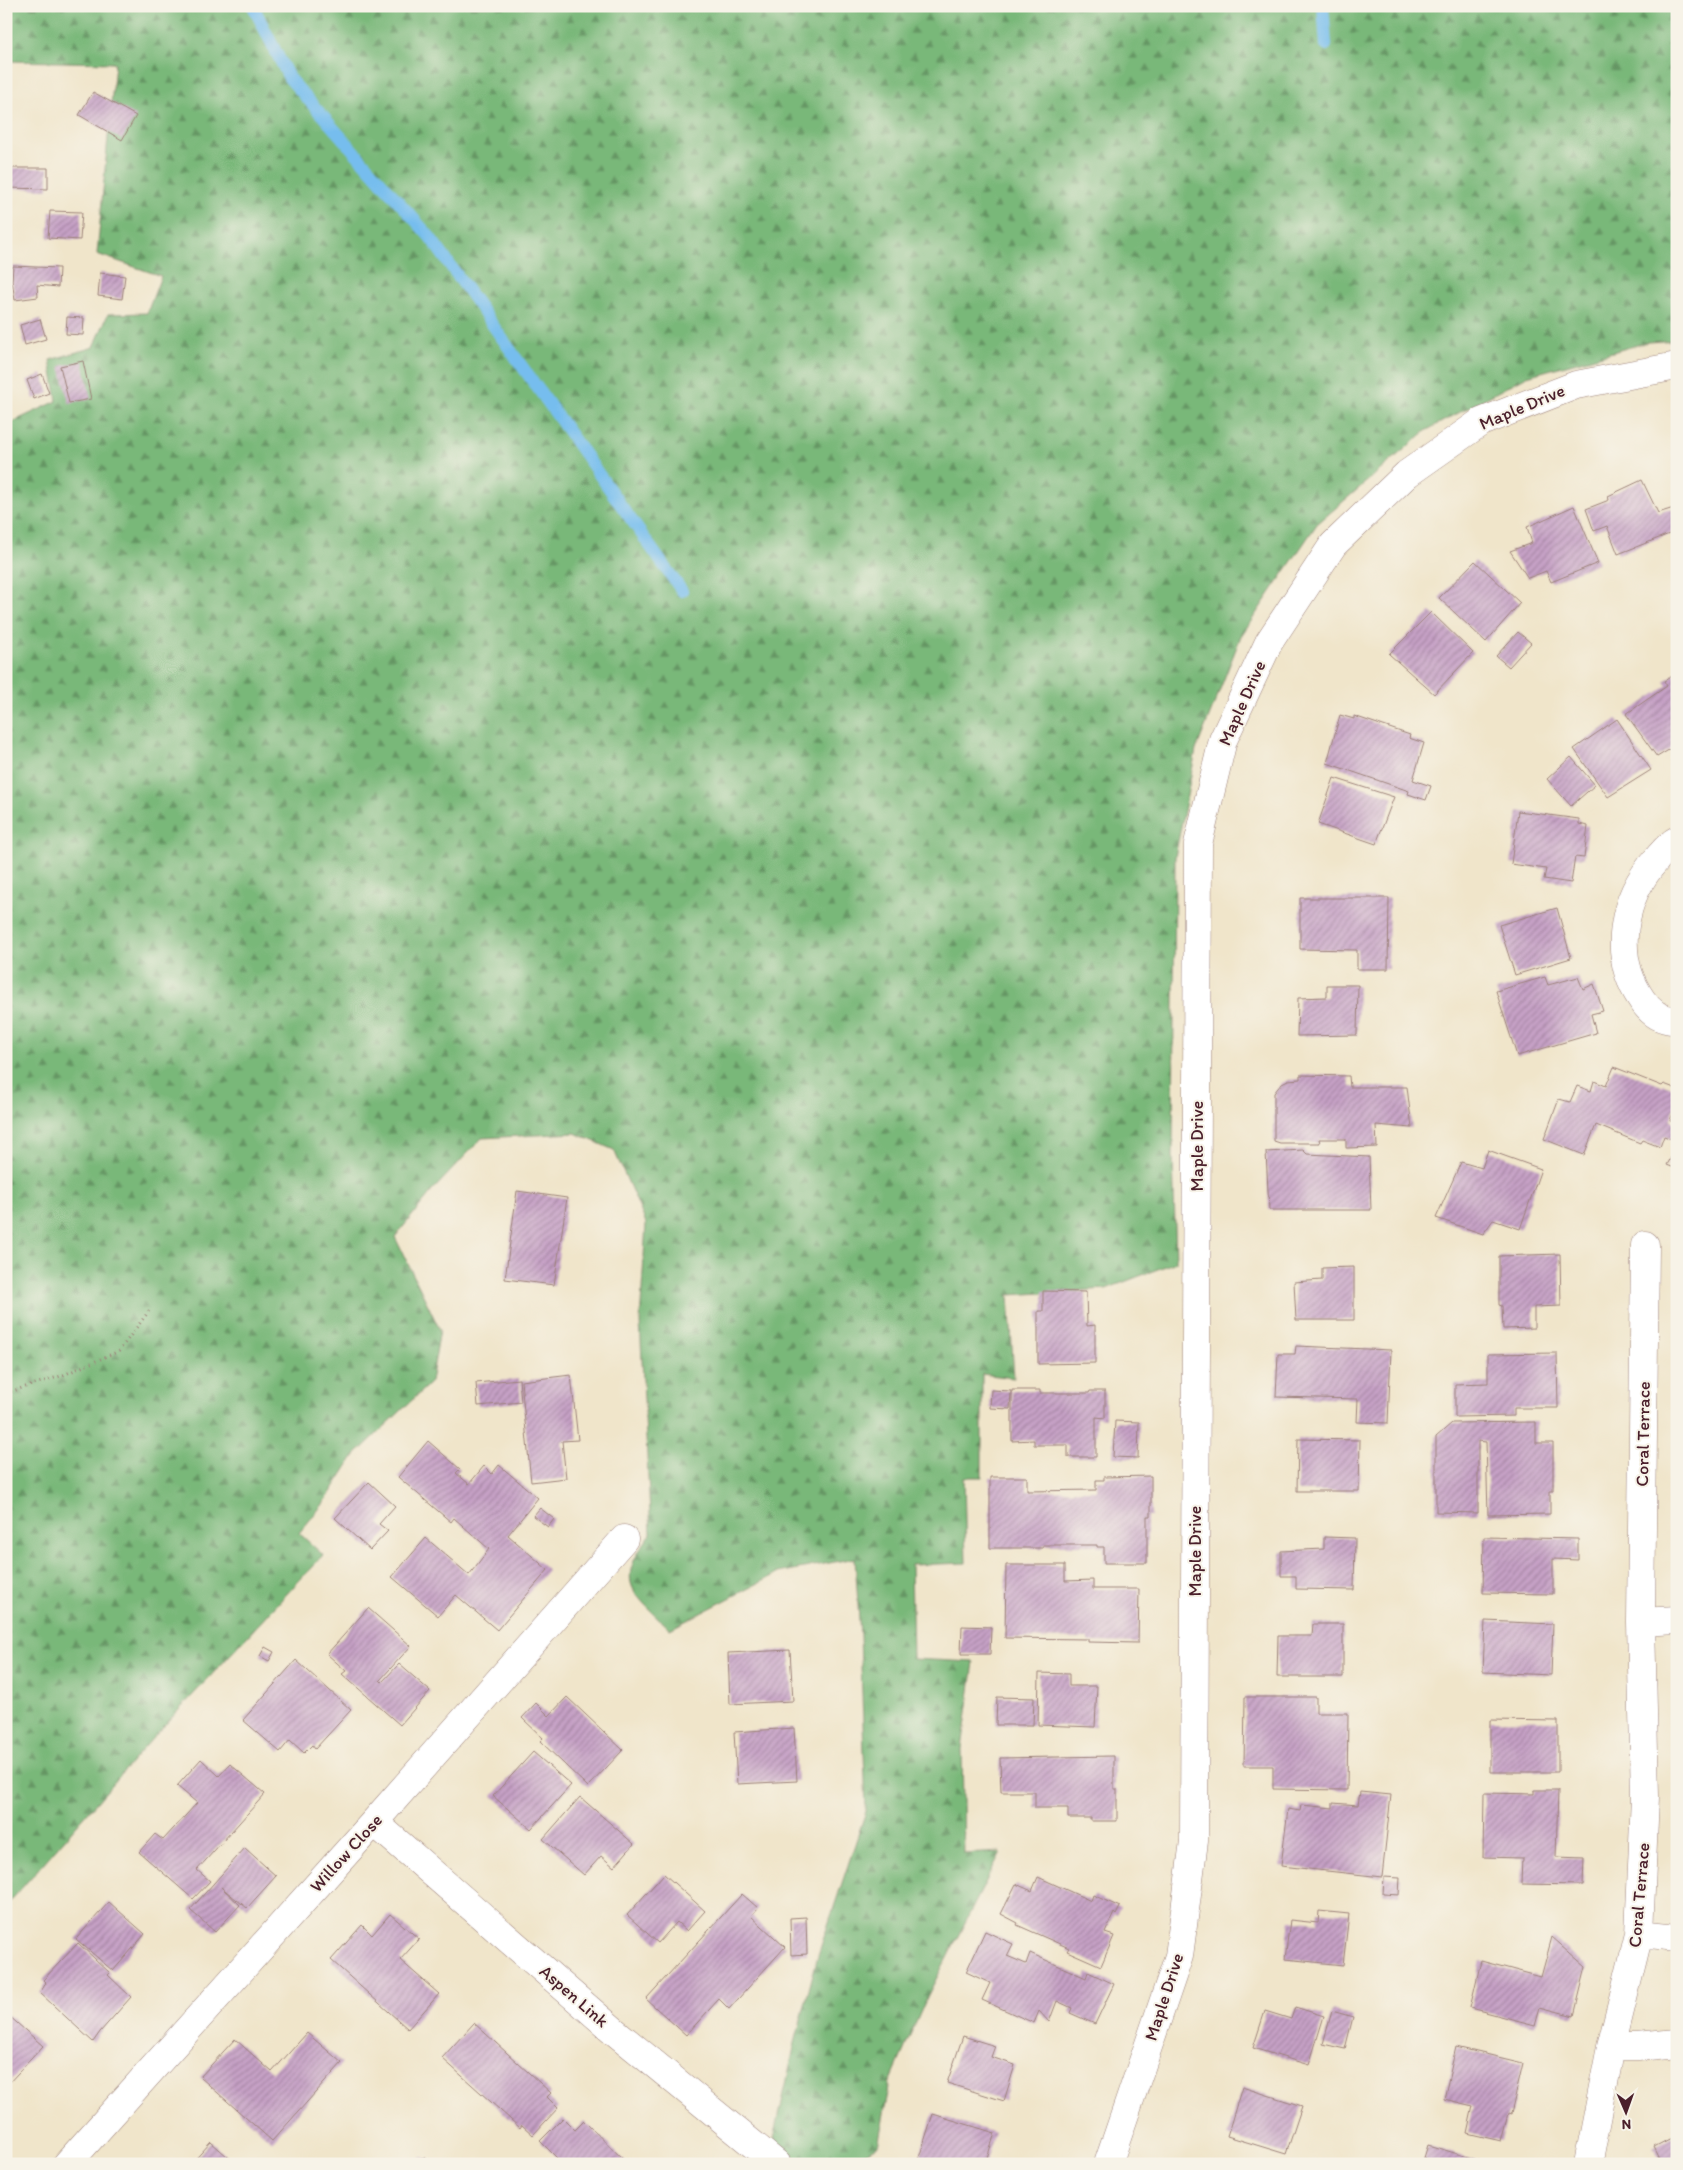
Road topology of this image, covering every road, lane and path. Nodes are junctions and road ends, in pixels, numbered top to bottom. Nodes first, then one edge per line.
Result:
1 (1677, 366) edge
2 (1677, 840) edge
3 (1677, 1020) edge
4 (1645, 1245) dead end
5 (150, 1311) dead end
6 (6, 1393) edge
7 (624, 1539) dead end
8 (1677, 1620) edge
9 (1641, 1622) junction
10 (374, 1822) junction
11 (1639, 1934) junction
12 (1677, 1938) edge
13 (1677, 2043) edge
14 (1611, 2047) junction
15 (66, 2164) edge
16 (778, 2164) edge
17 (1108, 2164) edge
18 (1588, 2164) edge

1 - 17 street, Maple Drive
2 - 3 street
4 - 9 street, Coral Terrace
5 - 6 path
7 - 10 street, Willow Close
8 - 9 street
9 - 11 street, Coral Terrace
10 - 15 street, Willow Close
10 - 16 street, Aspen Link
11 - 12 street
11 - 14 street, Coral Terrace
13 - 14 street
14 - 18 street, Coral Terrace

